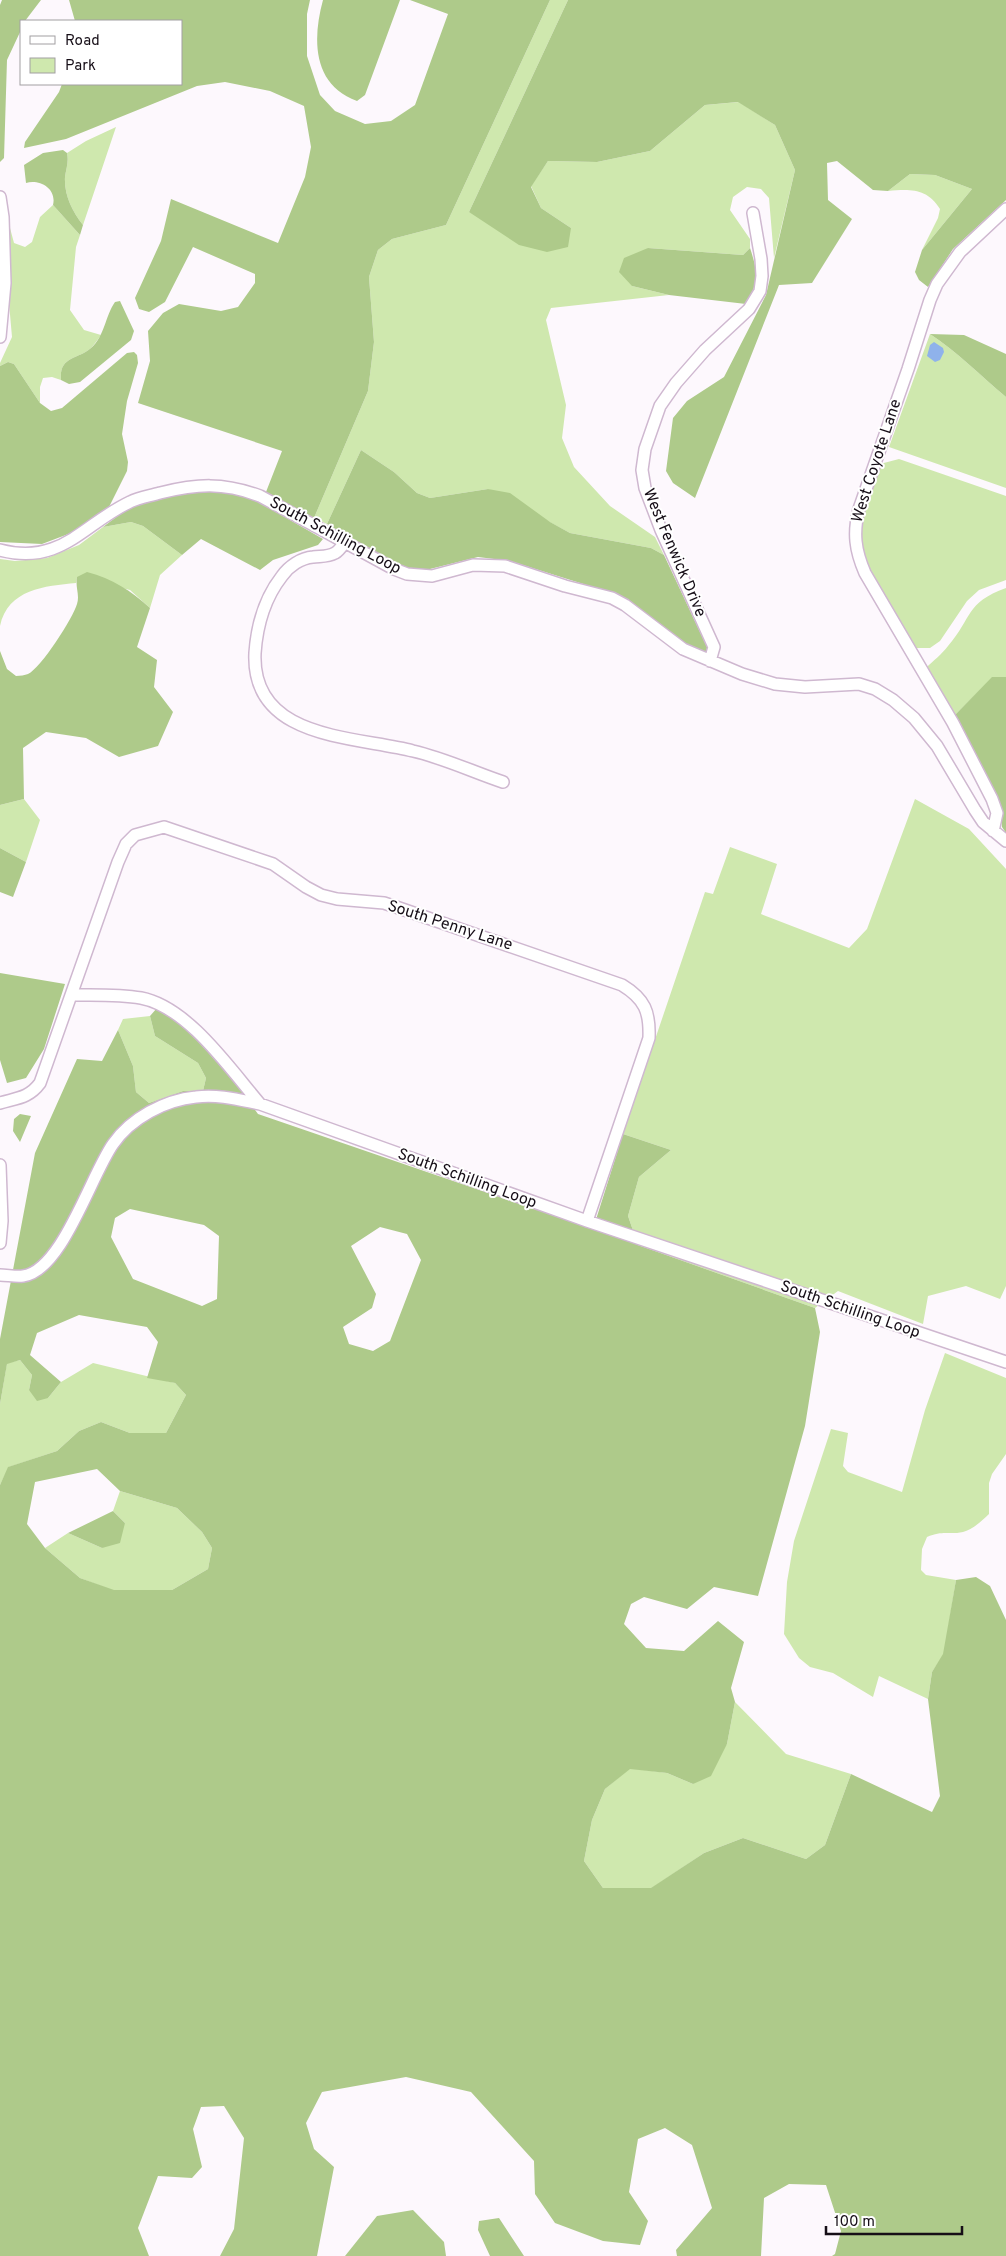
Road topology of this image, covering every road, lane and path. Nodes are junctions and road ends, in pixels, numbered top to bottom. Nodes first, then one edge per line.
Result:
1 (0, 197) edge
2 (1006, 209) edge
3 (753, 213) dead end
4 (0, 337) edge
5 (345, 542) junction
6 (0, 550) edge
7 (710, 661) junction
8 (503, 782) dead end
9 (993, 831) junction
10 (1006, 841) edge
11 (72, 994) junction
12 (0, 1103) edge
13 (260, 1104) junction
14 (0, 1165) edge
15 (587, 1221) junction
16 (0, 1243) edge
17 (0, 1275) edge
18 (1006, 1362) edge

1 - 4 street
2 - 9 street, West Coyote Lane
3 - 7 street, West Fenwick Drive
5 - 6 street, South Schilling Loop
5 - 7 street, South Schilling Loop
5 - 8 street
7 - 9 street, South Schilling Loop
9 - 10 street, South Schilling Loop
11 - 12 street, South Penny Lane
11 - 13 street
11 - 15 street, South Penny Lane
13 - 15 street, South Schilling Loop
13 - 17 street, South Schilling Loop
14 - 16 street
15 - 18 street, South Schilling Loop

